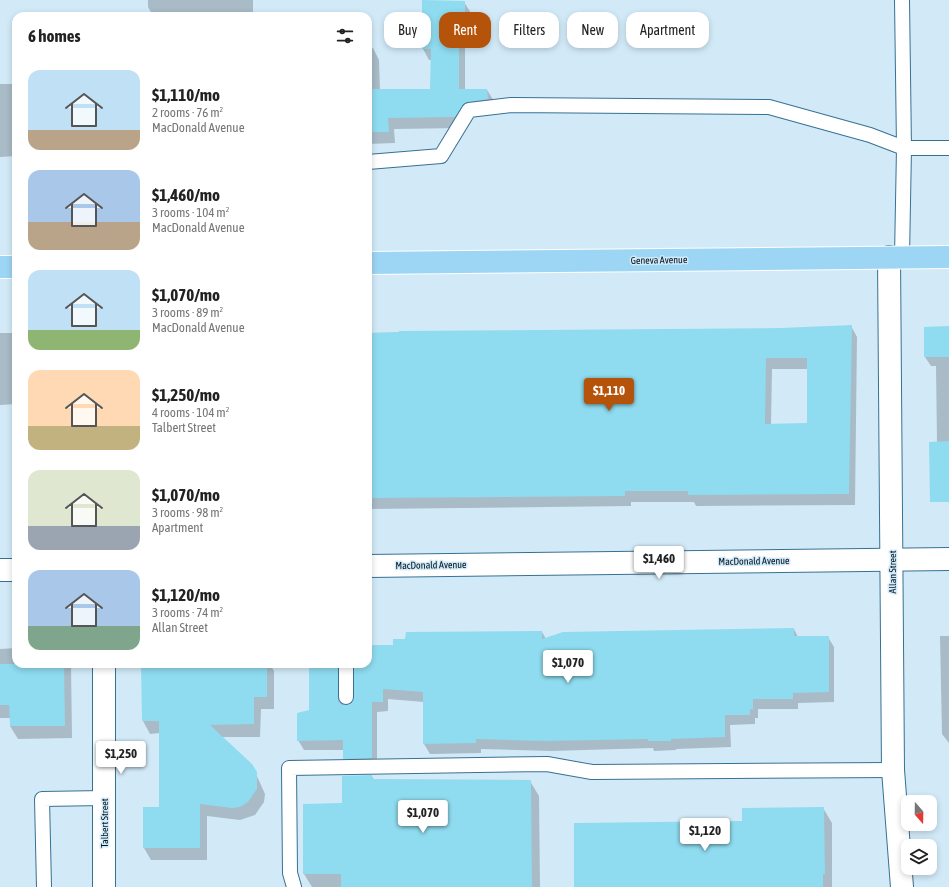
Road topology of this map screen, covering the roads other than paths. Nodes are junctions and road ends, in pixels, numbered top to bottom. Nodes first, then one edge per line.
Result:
1 (902, 0) edge
2 (904, 148) junction
3 (949, 148) edge
4 (372, 162) edge
5 (949, 256) edge
6 (896, 257) junction
7 (372, 263) edge
8 (0, 267) edge
9 (12, 267) edge
10 (949, 559) edge
11 (891, 560) junction
12 (372, 566) edge
13 (0, 570) edge
14 (12, 570) edge
15 (104, 668) edge
16 (346, 668) edge
17 (346, 697) dead end
18 (893, 770) junction
19 (104, 798) junction
20 (44, 887) edge
21 (104, 887) edge
22 (294, 887) edge
23 (902, 887) edge

1 - 2 lane
2 - 3 lane
2 - 4 lane
2 - 6 lane
5 - 6 main road, Geneva Avenue
6 - 7 main road, Geneva Avenue
6 - 11 street, Allan Street
8 - 9 main road
10 - 11 street, MacDonald Avenue
11 - 12 street, MacDonald Avenue
11 - 18 street, Allan Street
13 - 14 street
15 - 19 street, Talbert Street
16 - 17 lane
18 - 22 lane
18 - 23 street, Allan Street
19 - 20 lane
19 - 21 street, Talbert Street

